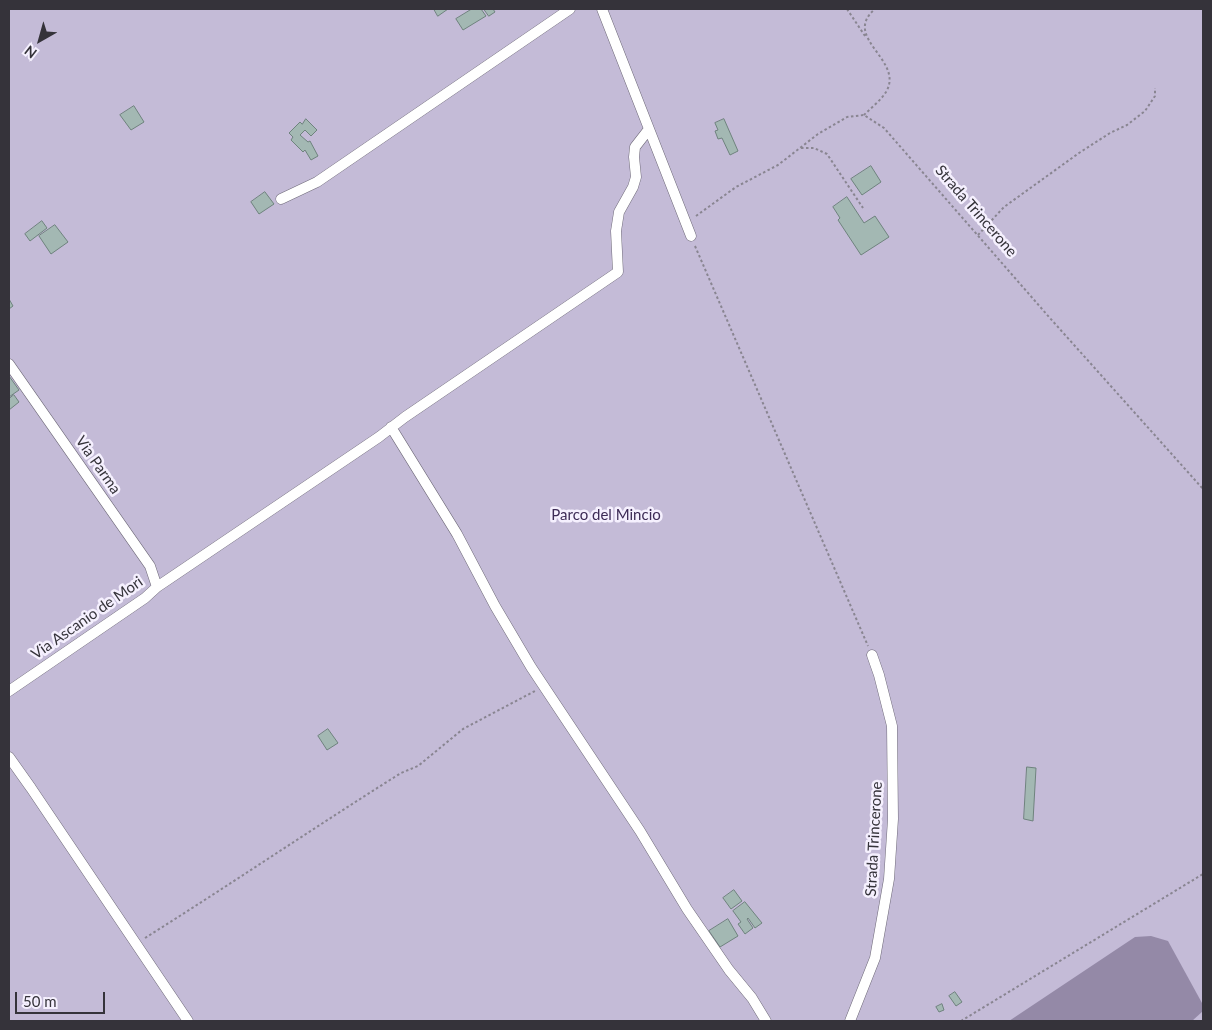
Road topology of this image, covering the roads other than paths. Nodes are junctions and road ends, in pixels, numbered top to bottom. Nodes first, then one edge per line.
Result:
1 (570, 9) edge
2 (602, 9) edge
3 (650, 129) junction
4 (281, 199) dead end
5 (691, 236) road end
6 (9, 364) edge
7 (391, 427) junction
8 (157, 587) junction
9 (872, 655) road end
10 (9, 691) edge
11 (9, 757) edge
12 (188, 1021) edge
13 (766, 1021) edge
14 (850, 1021) edge

1 - 4 street
2 - 3 street
3 - 5 street
3 - 7 street, Via Ascanio de Mori
6 - 8 street, Via Parma
7 - 8 street, Via Ascanio de Mori
7 - 13 street
8 - 10 street, Via Ascanio de Mori
9 - 14 street, Strada Trincerone
11 - 12 street

